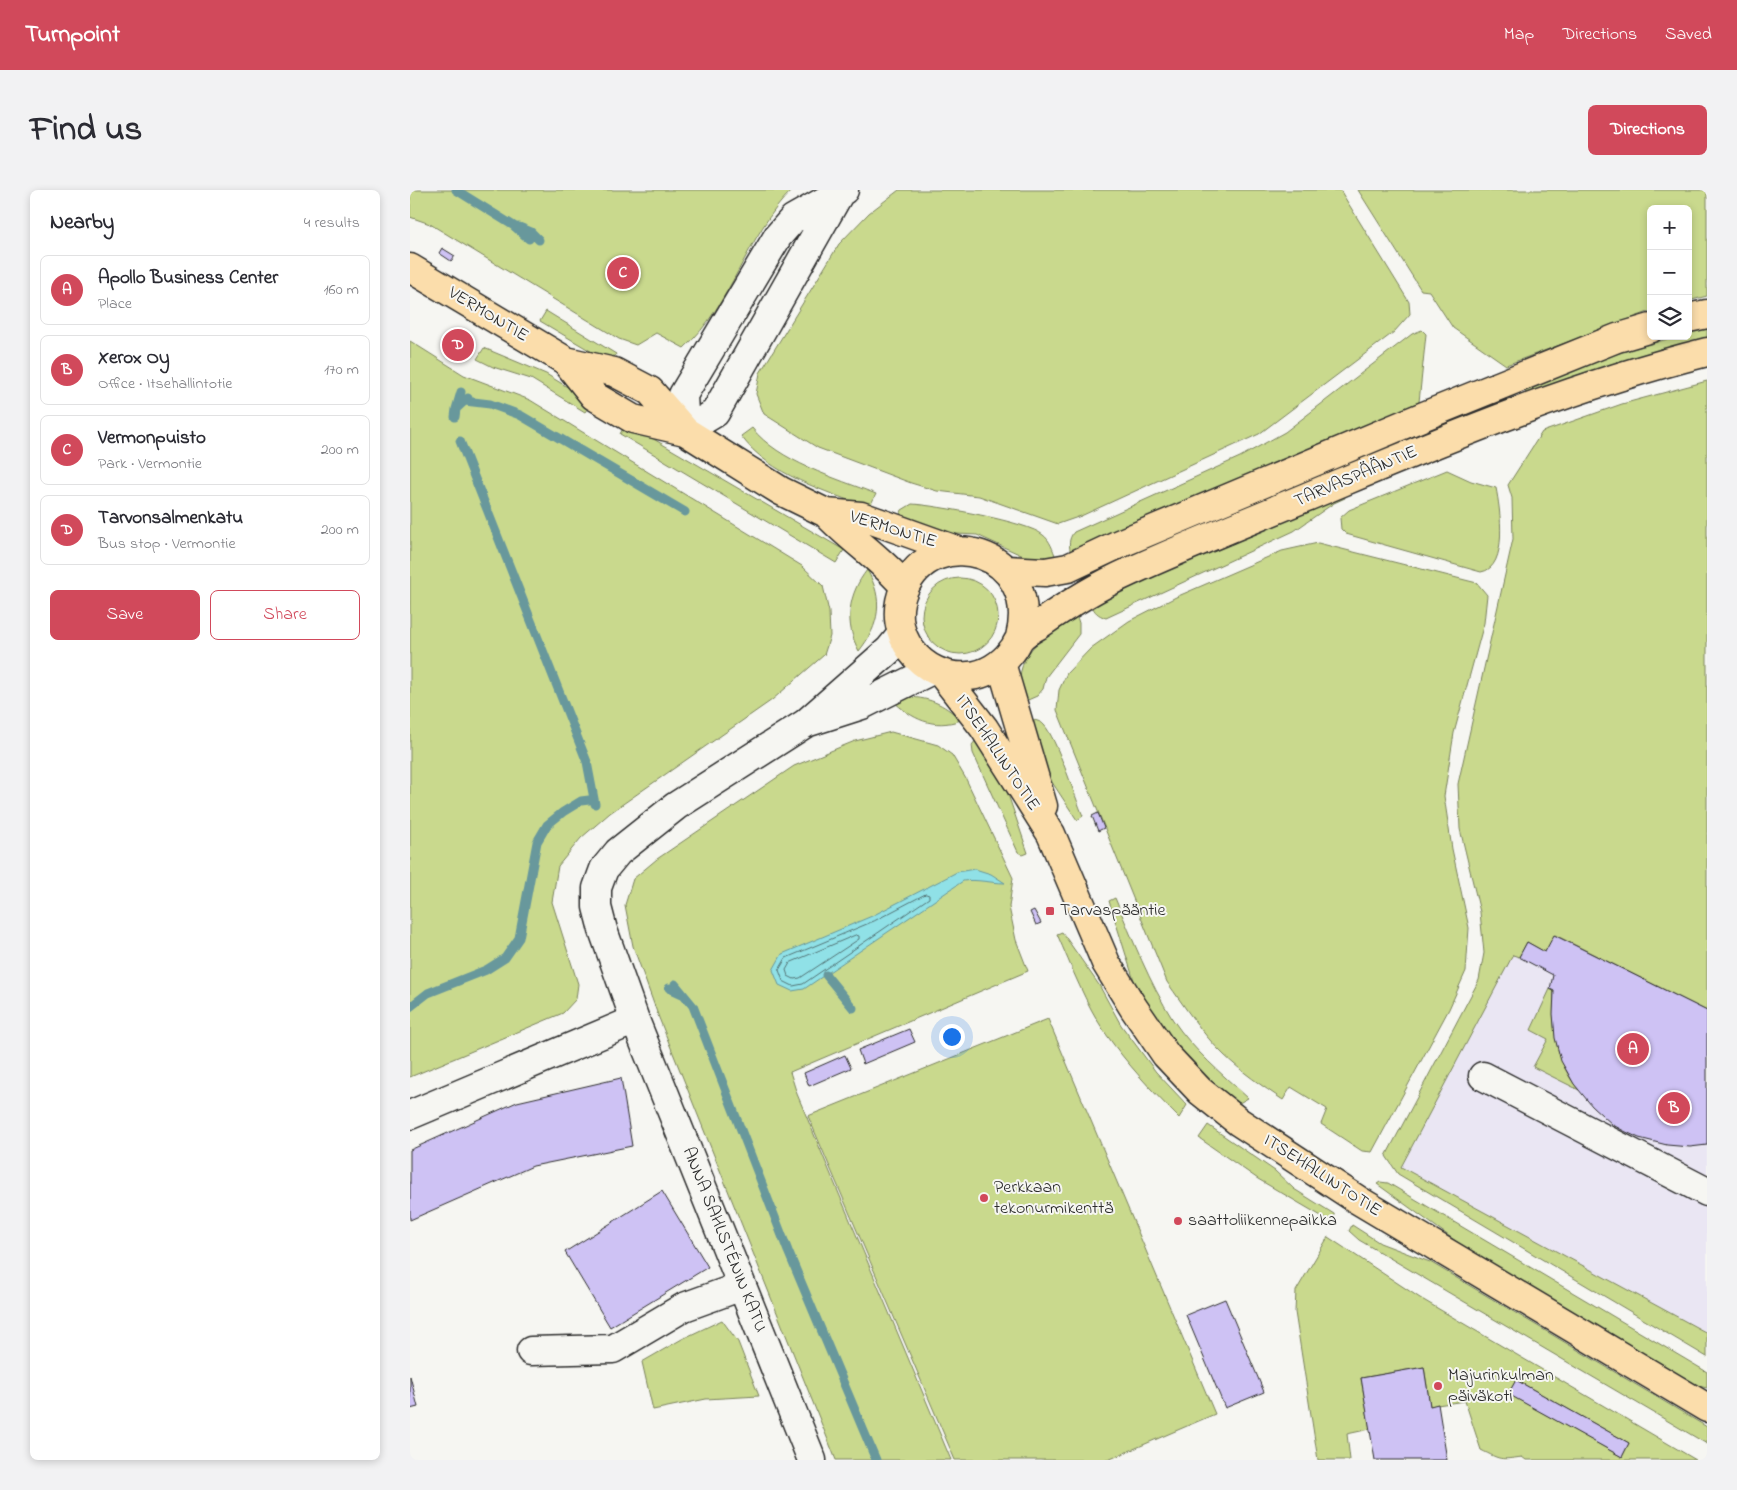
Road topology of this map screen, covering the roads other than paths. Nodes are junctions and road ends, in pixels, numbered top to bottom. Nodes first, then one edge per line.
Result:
1 (841, 192) edge
2 (410, 268) edge
3 (1707, 314) edge
4 (1692, 317) edge
5 (1647, 329) edge
6 (1707, 352) edge
7 (685, 431) junction
8 (826, 513) junction
9 (959, 551) junction
10 (1007, 570) junction
11 (905, 587) junction
12 (902, 634) junction
13 (1020, 637) junction
14 (1001, 663) junction
15 (937, 672) junction
16 (806, 723) junction
17 (1051, 834) junction
18 (635, 1020) junction
19 (1483, 1076) dead end
20 (410, 1115) edge
21 (1707, 1192) edge
22 (742, 1286) junction
23 (531, 1351) dead end
24 (1707, 1408) edge
25 (810, 1460) edge

1 - 7 street
1 - 7 street
2 - 7 main road, VERMONTIE
3 - 4 main road
5 - 10 main road, TARVASPÄÄNTIE
6 - 13 main road, TARVASPÄÄNTIE
7 - 8 main road, VERMONTIE
8 - 9 main road, VERMONTIE
8 - 11 main road, VERMONTIE
9 - 10 main road
9 - 11 main road
10 - 13 main road
11 - 12 main road
12 - 15 main road
12 - 16 street, ANNA SAHLSTÉNIN KATU
13 - 14 main road
14 - 15 main road
14 - 17 main road, ITSEHALLINTOTIE
15 - 16 street, ANNA SAHLSTÉNIN KATU
15 - 17 main road, ITSEHALLINTOTIE
16 - 18 street, ANNA SAHLSTÉNIN KATU
17 - 24 main road, ITSEHALLINTOTIE
18 - 20 street
18 - 22 street, ANNA SAHLSTÉNIN KATU
19 - 21 street
22 - 23 street
22 - 25 street, ANNA SAHLSTÉNIN KATU

